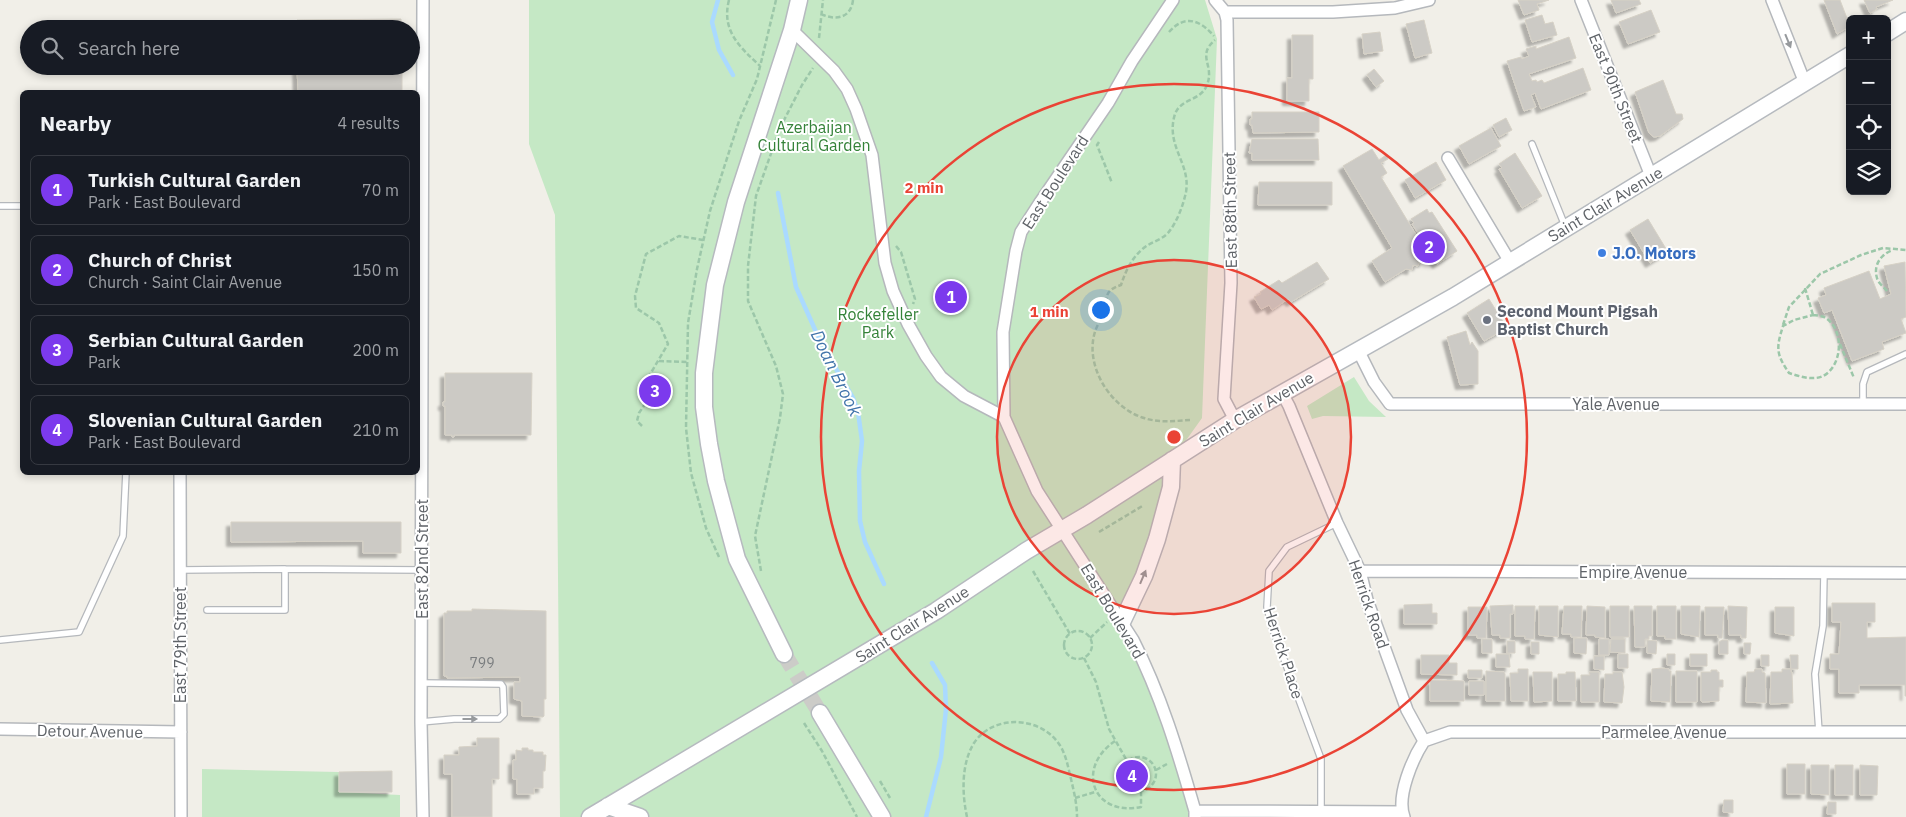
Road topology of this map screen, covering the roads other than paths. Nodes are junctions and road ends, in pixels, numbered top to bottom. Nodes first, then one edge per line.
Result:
1 (423, 0) edge
2 (799, 0) edge
3 (1173, 0) edge
4 (1215, 0) edge
5 (1429, 0) edge
6 (1581, 0) edge
7 (1772, 0) edge
8 (1225, 12) junction
9 (1906, 21) edge
10 (792, 30) junction
11 (1891, 30) edge
12 (1846, 58) edge
13 (1805, 83) junction
14 (1532, 144) dead end
15 (1448, 158) dead end
16 (1651, 176) junction
17 (0, 206) edge
18 (20, 206) edge
19 (420, 226) edge
20 (1566, 228) junction
21 (1510, 262) junction
22 (1358, 350) junction
23 (1906, 354) edge
24 (1282, 393) junction
25 (1863, 404) junction
26 (1906, 404) edge
27 (1004, 417) junction
28 (1236, 420) junction
29 (1172, 460) junction
30 (126, 475) edge
31 (180, 475) edge
32 (1337, 523) junction
33 (1062, 530) junction
34 (285, 569) junction
35 (180, 570) junction
36 (422, 570) junction
37 (1360, 572) junction
38 (1824, 573) junction
39 (1906, 573) edge
40 (206, 610) dead end
41 (1115, 621) junction
42 (0, 640) edge
43 (784, 654) tunnel mouth
44 (422, 683) junction
45 (820, 713) tunnel mouth
46 (421, 722) junction
47 (0, 729) edge
48 (181, 732) junction
49 (1819, 732) junction
50 (1906, 732) edge
51 (1424, 740) junction
52 (610, 812) edge
53 (1195, 814) edge
54 (1321, 814) edge
55 (1403, 814) edge
56 (181, 817) edge
57 (423, 817) edge
58 (590, 817) edge
59 (640, 817) edge
60 (882, 817) edge

1 - 19 street, East 82nd Street
2 - 10 main road
3 - 27 street, East Boulevard
4 - 8 street
5 - 8 street
6 - 16 street, East 90th Street
7 -> 13 street
8 - 28 street, East 88th Street
9 - 11 main road
10 - 27 street
10 - 43 main road
12 - 13 main road, Saint Clair Avenue
13 - 16 main road, Saint Clair Avenue
14 - 20 lane
15 - 21 street
16 - 20 main road, Saint Clair Avenue
17 - 18 lane
19 - 36 street, East 82nd Street
20 - 21 main road, Saint Clair Avenue
21 - 22 main road, Saint Clair Avenue
22 - 24 main road, Saint Clair Avenue
22 - 25 street, Yale Avenue
23 - 25 lane
24 - 28 main road, Saint Clair Avenue
24 - 32 street, Herrick Road
25 - 26 street, Yale Avenue
27 - 33 street, East Boulevard
28 - 29 main road, Saint Clair Avenue
29 - 33 main road, Saint Clair Avenue
41 -> 29 main road
30 - 42 lane
31 - 35 street, East 79th Street
32 - 37 street, Herrick Road
32 - 54 lane, Herrick Place
33 - 41 street, East Boulevard
33 - 52 main road, Saint Clair Avenue
34 - 35 lane
34 - 36 lane
34 - 40 lane
35 - 48 street, East 79th Street
36 - 44 street, East 82nd Street
37 - 38 street, Empire Avenue
37 - 51 street, Herrick Road
38 - 39 street, Empire Avenue
38 - 49 lane
41 - 53 street, East Boulevard
44 - 46 street, East 82nd Street
46 -> 44 lane
45 - 60 main road
46 - 57 street, East 82nd Street
47 - 48 street, Detour Avenue
48 - 56 street, East 79th Street
49 - 50 street, Parmelee Avenue
49 - 51 street, Parmelee Avenue
51 - 55 street
52 - 58 main road, Saint Clair Avenue
52 - 59 main road
53 - 54 street
54 - 55 street

